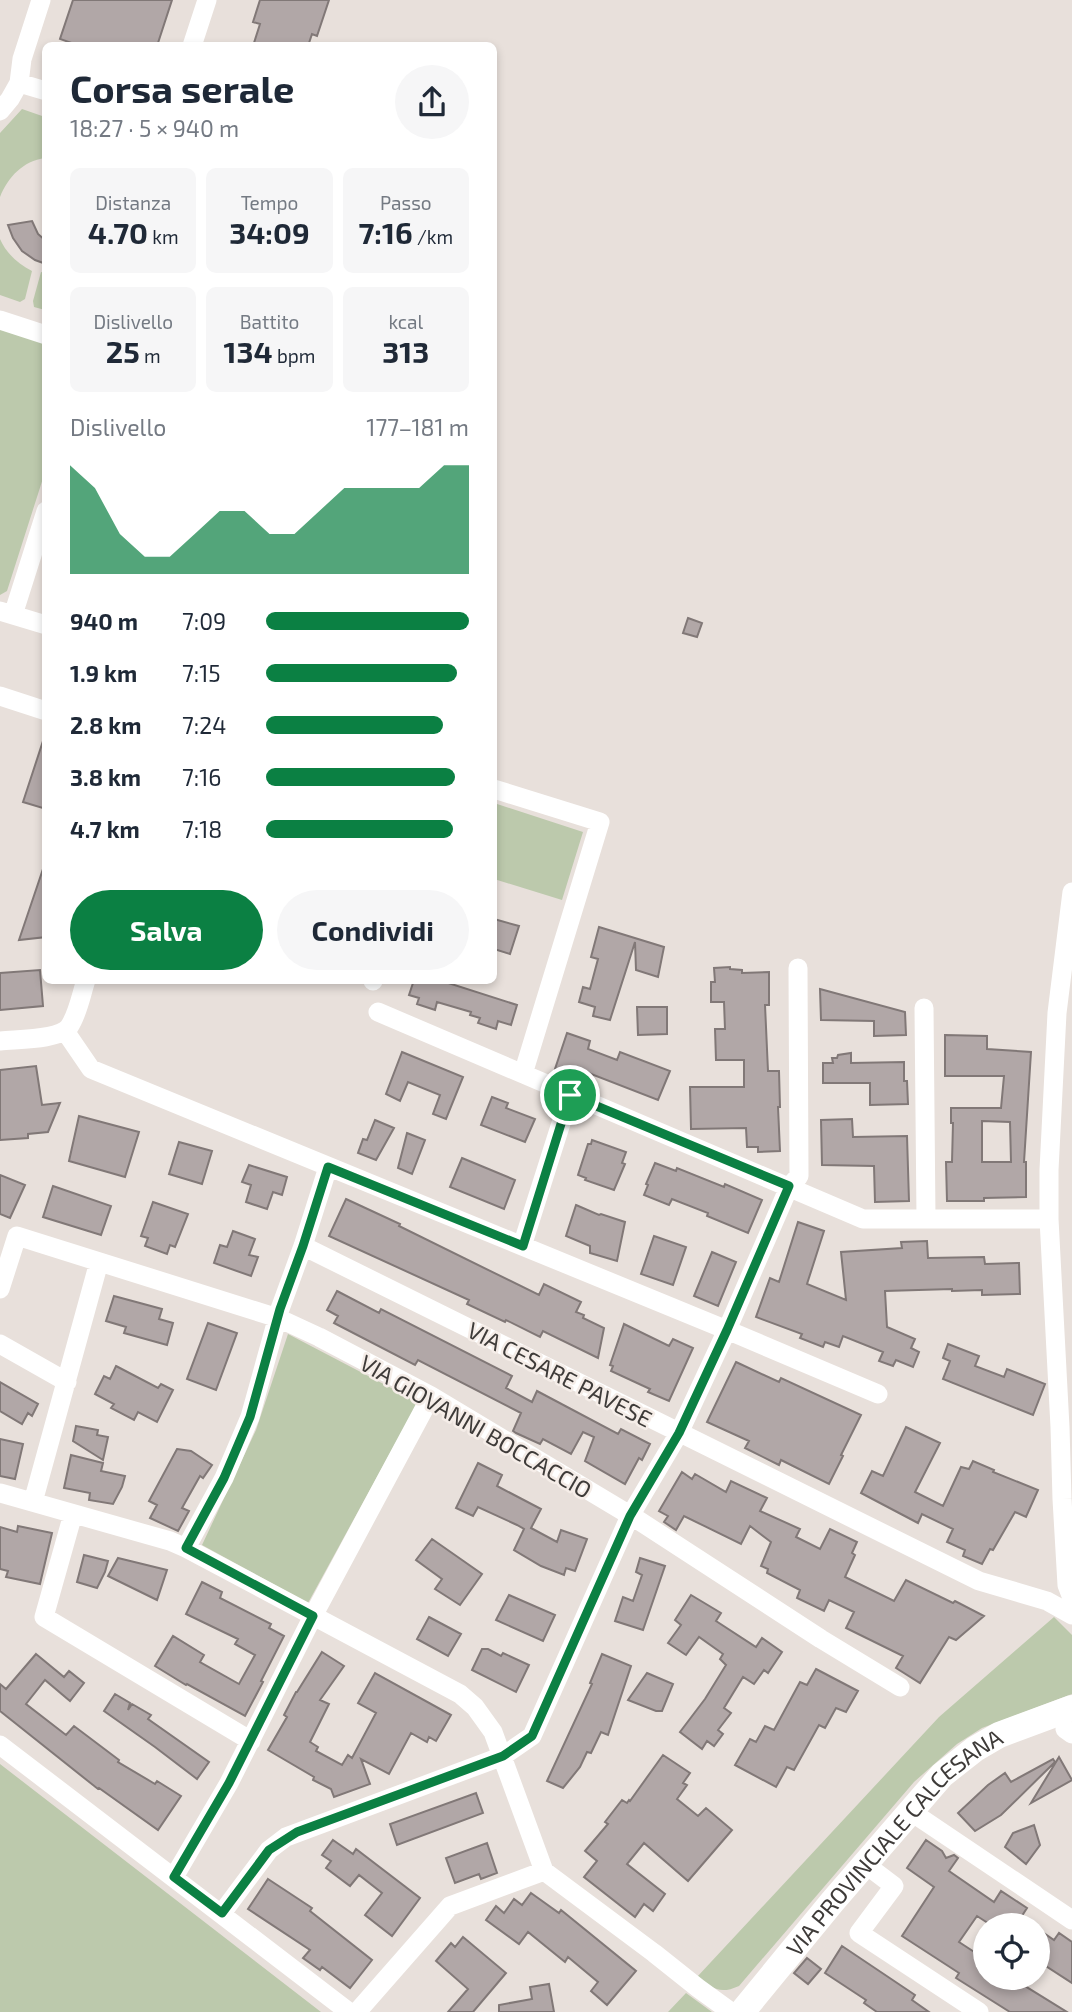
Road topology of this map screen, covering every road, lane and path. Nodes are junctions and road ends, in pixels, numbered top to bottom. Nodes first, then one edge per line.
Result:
1 (41, 0) edge
2 (207, 0) edge
3 (193, 42) edge
4 (19, 83) junction
5 (42, 90) edge
6 (0, 111) edge
7 (0, 320) edge
8 (42, 334) edge
9 (42, 521) edge
10 (6, 613) edge
11 (42, 624) edge
12 (0, 696) edge
13 (42, 710) edge
14 (497, 790) edge
15 (1072, 892) edge
16 (798, 968) dead end
17 (85, 984) edge
18 (924, 1008) dead end
19 (378, 1012) dead end
20 (1064, 1013) edge
21 (65, 1031) junction
22 (0, 1041) edge
23 (523, 1074) junction
24 (570, 1095) junction
25 (328, 1167) junction
26 (789, 1186) junction
27 (926, 1218) junction
28 (1049, 1219) junction
29 (303, 1246) junction
30 (523, 1246) junction
31 (99, 1262) junction
32 (0, 1289) edge
33 (278, 1318) junction
34 (727, 1330) junction
35 (0, 1344) edge
36 (67, 1382) junction
37 (878, 1394) dead end
38 (431, 1396) junction
39 (1066, 1424) edge
40 (679, 1433) junction
41 (0, 1493) edge
42 (33, 1502) junction
43 (74, 1514) junction
44 (630, 1516) junction
45 (186, 1548) junction
46 (1070, 1591) edge
47 (1047, 1601) junction
48 (1072, 1615) edge
49 (313, 1616) junction
50 (901, 1687) dead end
51 (1070, 1723) edge
52 (251, 1741) junction
53 (0, 1745) edge
54 (503, 1756) junction
55 (910, 1811) junction
56 (865, 1864) junction
57 (544, 1871) junction
58 (174, 1877) junction
59 (222, 1913) junction
60 (1072, 1920) edge
61 (349, 2012) edge
62 (357, 2012) edge
63 (732, 2012) edge
64 (741, 2012) edge
65 (979, 2012) edge

1 - 4 street
2 - 3 street
4 - 5 street
4 - 6 street
7 - 8 street
9 - 10 street
10 - 11 street
12 - 13 street
14 - 23 street
15 - 20 street
16 - 26 street
17 - 21 street
18 - 27 street
19 - 23 street
20 - 28 street
21 - 22 street
21 - 25 street
23 - 24 street
24 - 26 street
24 - 30 street
25 - 29 street
25 - 30 street
26 - 27 street
26 - 34 street
27 - 28 street
28 - 39 street
29 - 33 street
29 - 40 street, VIA CESARE PAVESE
30 - 34 street
31 - 32 street, VIA GIOVANNI BOCCACCIO
31 - 33 street, VIA GIOVANNI BOCCACCIO
31 - 36 street
33 - 38 street, VIA GIOVANNI BOCCACCIO
33 - 45 street
34 - 37 street
34 - 40 street
35 - 36 street
36 - 42 street
38 - 44 street, VIA GIOVANNI BOCCACCIO
38 - 49 street
39 - 46 street
40 - 44 street
40 - 47 street, VIA CESARE PAVESE
41 - 42 street
42 - 43 street
43 - 45 street
43 - 52 street
44 - 50 street, VIA GIOVANNI BOCCACCIO
44 - 54 street
45 - 49 street
46 - 47 street
47 - 48 street, VIA CESARE PAVESE
49 - 52 street
49 - 54 street
51 - 55 main road, VIA PROVINCIALE CALCESANA
52 - 58 street
53 - 58 street
54 - 57 street
54 - 59 street
55 - 56 main road, VIA PROVINCIALE CALCESANA
55 - 60 street
56 - 64 main road, VIA PROVINCIALE CALCESANA
56 - 65 street
57 - 62 street
57 - 63 street
58 - 59 street
59 - 61 street

